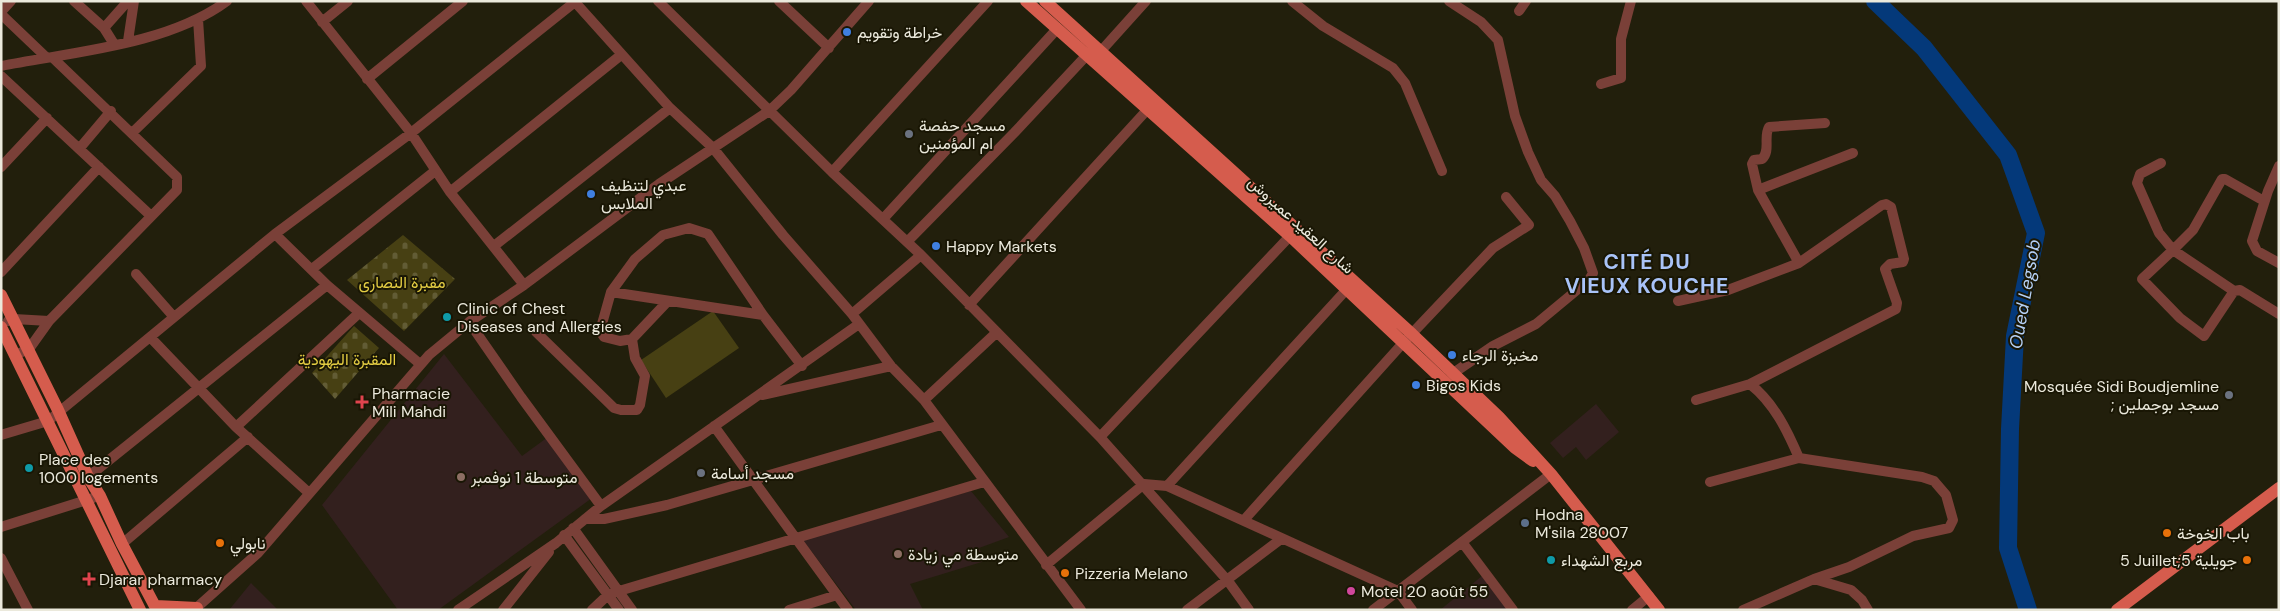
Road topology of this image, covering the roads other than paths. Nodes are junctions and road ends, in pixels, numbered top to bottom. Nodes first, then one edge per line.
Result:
1 (11, 1) edge
2 (74, 1) edge
3 (128, 1) edge
4 (134, 1) edge
5 (227, 1) edge
6 (306, 1) edge
7 (348, 1) edge
8 (462, 1) edge
9 (658, 1) edge
10 (780, 1) edge
11 (869, 1) edge
12 (988, 1) edge
13 (1026, 1) edge
14 (1146, 1) edge
15 (1292, 1) edge
16 (1449, 1) edge
17 (1526, 1) edge
18 (1631, 1) edge
19 (575, 2) edge
20 (1048, 2) edge
21 (1519, 11) dead end
22 (1, 13) edge
23 (198, 19) junction
24 (322, 22) junction
25 (104, 28) junction
26 (1057, 29) junction
27 (128, 41) junction
28 (114, 44) junction
29 (829, 48) junction
30 (1101, 51) junction
31 (621, 55) junction
32 (1086, 56) junction
33 (49, 57) junction
34 (1, 66) edge
35 (1, 76) edge
36 (367, 79) junction
37 (1601, 84) dead end
38 (670, 108) junction
39 (1147, 110) junction
40 (111, 111) junction
41 (769, 111) junction
42 (47, 118) junction
43 (1825, 123) dead end
44 (132, 133) junction
45 (411, 133) junction
46 (714, 148) junction
47 (79, 149) junction
48 (1854, 153) dead end
49 (2161, 163) dead end
50 (2279, 166) edge
51 (1, 168) edge
52 (99, 168) junction
53 (435, 171) junction
54 (1442, 171) dead end
55 (832, 172) junction
56 (1758, 190) junction
57 (450, 192) junction
58 (1506, 197) dead end
59 (2264, 201) junction
60 (150, 215) junction
61 (883, 219) junction
62 (275, 234) junction
63 (1290, 236) junction
64 (907, 242) junction
65 (494, 246) junction
66 (2173, 250) junction
67 (921, 255) junction
68 (1800, 263) junction
69 (2279, 263) edge
70 (312, 269) junction
71 (1, 272) edge
72 (136, 274) dead end
73 (327, 285) junction
74 (524, 285) junction
75 (1347, 289) junction
76 (2234, 290) junction
77 (611, 292) junction
78 (1, 295) edge
79 (668, 301) junction
80 (1678, 301) dead end
81 (969, 304) junction
82 (359, 313) junction
83 (852, 314) junction
84 (2279, 314) edge
85 (763, 315) junction
86 (174, 316) junction
87 (14, 319) junction
88 (49, 321) junction
89 (470, 322) junction
90 (859, 324) junction
91 (1, 326) edge
92 (536, 332) dead end
93 (996, 333) junction
94 (150, 337) junction
95 (632, 338) junction
96 (1408, 338) junction
97 (29, 349) junction
98 (15, 355) junction
99 (420, 364) junction
100 (802, 366) junction
101 (891, 366) junction
102 (1452, 374) junction
103 (1750, 384) junction
104 (199, 389) junction
105 (756, 396) junction
106 (924, 400) junction
107 (1696, 400) dead end
108 (58, 410) junction
109 (48, 421) junction
110 (940, 425) junction
111 (714, 426) junction
112 (236, 427) junction
113 (1, 434) edge
114 (248, 437) junction
115 (1100, 437) junction
116 (1799, 458) junction
117 (1552, 474) junction
118 (88, 477) junction
119 (753, 479) junction
120 (984, 482) junction
121 (1710, 482) dead end
122 (1144, 484) junction
123 (1167, 486) junction
124 (2279, 488) edge
125 (309, 493) junction
126 (100, 496) junction
127 (87, 501) junction
128 (601, 506) junction
129 (584, 519) junction
130 (1244, 520) junction
131 (1, 527) edge
132 (573, 528) junction
133 (564, 535) junction
134 (1281, 539) junction
135 (796, 540) junction
136 (1462, 542) junction
137 (556, 543) junction
138 (122, 544) junction
139 (1, 558) edge
140 (1046, 565) junction
141 (1814, 579) junction
142 (1228, 581) junction
143 (1398, 591) junction
144 (619, 592) junction
145 (608, 594) junction
146 (837, 596) junction
147 (1649, 596) junction
148 (156, 608) edge
149 (195, 609) edge
150 (1077, 609) edge
151 (27, 610) edge
152 (140, 610) edge
153 (458, 610) edge
154 (503, 610) edge
155 (592, 610) edge
156 (619, 610) edge
157 (632, 610) edge
158 (788, 610) edge
159 (848, 610) edge
160 (1187, 610) edge
161 (1249, 610) edge
162 (1373, 610) edge
163 (1412, 610) edge
164 (1514, 610) edge
165 (1632, 610) edge
166 (1659, 610) edge
167 (1743, 610) edge
168 (1868, 610) edge
169 (2117, 610) edge

1 - 22 street
2 - 25 street
3 - 25 street
4 - 27 street
5 - 23 street
6 - 24 street
7 - 24 street
8 - 36 street
9 - 41 street
10 - 29 street
11 - 29 street
12 - 55 street
13 - 26 main road, شارع العقيد عميروش
14 - 30 street
15 - 54 street
16 - 102 street
17 - 21 street
18 - 37 street
19 - 31 street
19 - 45 street
20 - 30 main road, شارع العقيد عميروش
22 - 33 street
23 - 27 street
23 - 44 street
24 - 36 street
25 - 28 street
26 - 32 main road, شارع العقيد عميروش
26 - 61 street
27 - 28 street
28 - 33 street
29 - 41 street
30 - 96 main road, شارع العقيد عميروش
31 - 38 street
31 - 57 street
32 - 39 main road, شارع العقيد عميروش
32 - 64 street
33 - 34 street
33 - 40 street
35 - 42 street
36 - 45 street
38 - 46 street
38 - 65 street
39 - 63 main road, شارع العقيد عميروش
39 - 81 street
40 - 44 street
40 - 47 street
41 - 46 street
41 - 55 street
42 - 47 street
42 - 51 street
43 - 56 street
44 - 60 street
45 - 53 street
45 - 62 street
46 - 74 street
46 - 83 street
47 - 52 street
48 - 56 street
49 - 66 street
50 - 59 street
52 - 60 street
52 - 71 street
53 - 57 street
53 - 70 street
55 - 61 street
56 - 68 street
57 - 65 street
58 - 96 street
59 - 66 street
59 - 69 street
60 - 88 street
61 - 64 street
62 - 70 street
62 - 86 street
63 - 75 main road, شارع العقيد عميروش
63 - 115 street
64 - 67 street
65 - 74 street
66 - 76 street
66 - 76 street
67 - 81 street
67 - 83 street
68 - 80 street
68 - 103 street
70 - 73 street
72 - 86 street
73 - 82 street
73 - 104 street
74 - 89 street
75 - 96 main road, شارع العقيد عميروش
75 - 123 street
76 - 84 street
77 - 79 street
77 - 85 street
77 - 95 street
78 - 87 main road
79 - 85 street
79 - 95 street
81 - 93 street
82 - 99 street
82 - 112 street
83 - 90 street
85 - 100 street
86 - 94 street
87 - 88 street
87 - 91 street
87 - 97 main road
88 - 97 street
89 - 99 street
89 - 128 street
90 - 100 street
90 - 101 street
91 - 98 main road
92 - 95 street
93 - 106 street
93 - 115 street
94 - 104 street
94 - 108 street
96 - 102 main road, شارع العقيد عميروش
96 - 117 main road, شارع العقيد عميروش
96 - 130 street
97 - 98 street
97 - 108 main road
98 - 109 main road
99 - 125 street
100 - 105 street
101 - 105 street
101 - 106 street
102 - 117 main road, شارع العقيد عميروش
103 - 107 street
103 - 116 street
104 - 112 street
104 - 118 street
105 - 111 street
106 - 110 street
108 - 109 street
108 - 118 main road
109 - 113 street
109 - 127 main road
110 - 119 street
110 - 120 street
111 - 119 street
111 - 128 street
112 - 114 street
114 - 125 street
114 - 138 street
115 - 122 street
116 - 121 street
116 - 141 street
117 - 136 street
117 - 147 main road, شارع العقيد عميروش
118 - 126 main road
119 - 129 street
119 - 135 street
120 - 135 street
120 - 140 street
122 - 123 street
122 - 140 street
122 - 142 street
123 - 130 street
124 - 169 main road
125 - 149 street
126 - 127 street
126 - 138 main road
127 - 131 street
127 - 152 main road
128 - 129 street
129 - 132 street
130 - 134 street
132 - 133 street
132 - 144 street
133 - 137 street
133 - 145 street
134 - 142 street
134 - 143 street
135 - 144 street
135 - 146 street
136 - 143 street
136 - 164 street
137 - 153 street
137 - 154 street
138 - 148 main road
139 - 151 street
140 - 150 street
141 - 167 street
141 - 168 street
142 - 160 street
142 - 161 street
143 - 162 street
143 - 163 street
144 - 145 street
144 - 157 street
145 - 155 street
145 - 156 street
146 - 158 street
146 - 159 street
147 - 165 street
147 - 166 main road, شارع العقيد عميروش
148 - 149 main road

